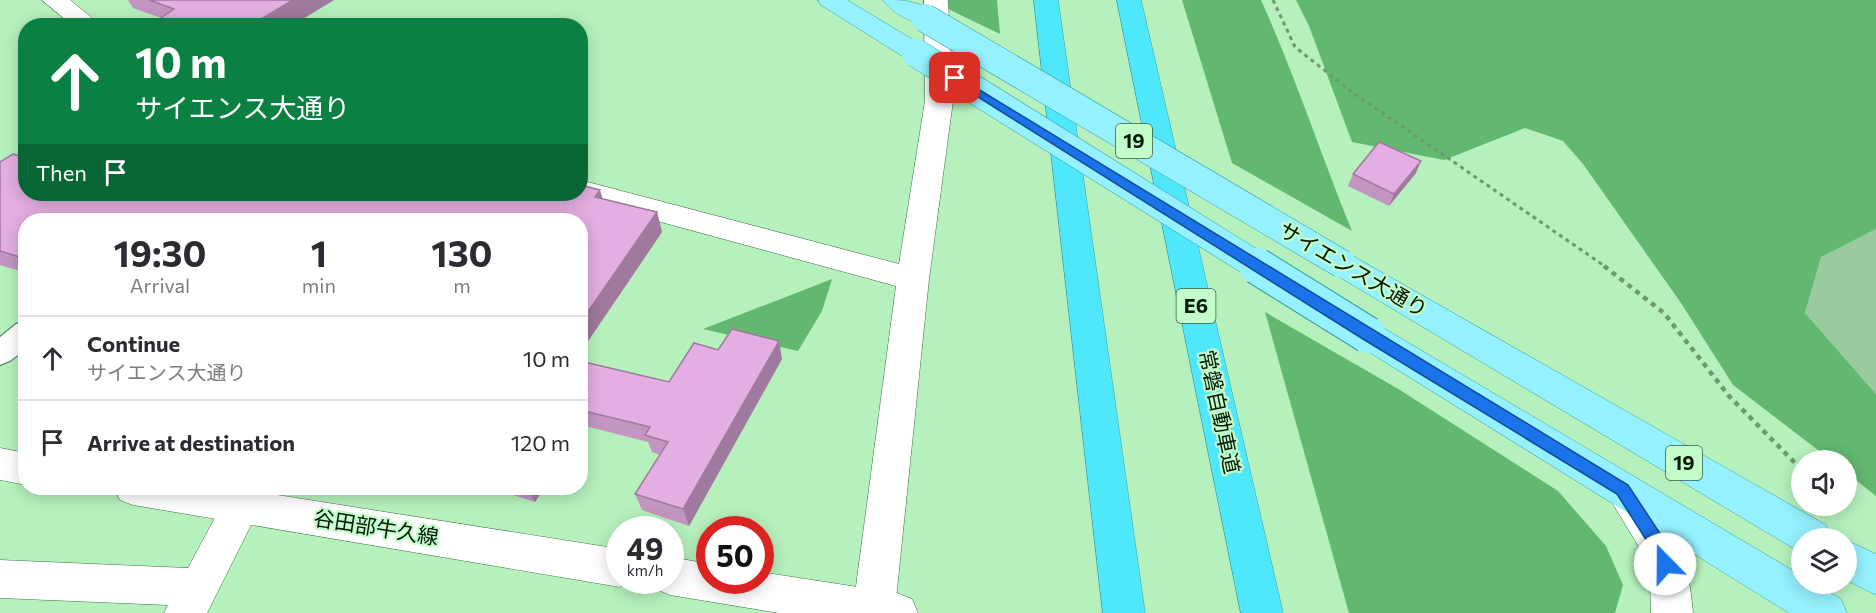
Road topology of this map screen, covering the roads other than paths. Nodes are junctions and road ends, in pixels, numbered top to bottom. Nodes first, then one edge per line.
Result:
1 (54, 0) edge
2 (830, 0) edge
3 (895, 0) edge
4 (1046, 0) edge
5 (1129, 0) edge
6 (931, 9) edge
7 (79, 18) edge
8 (588, 192) edge
9 (913, 279) junction
10 (18, 338) edge
11 (0, 353) edge
12 (0, 464) edge
13 (18, 467) edge
14 (1623, 489) junction
15 (172, 495) edge
16 (241, 507) junction
17 (1795, 528) edge
18 (1857, 565) edge
19 (606, 566) edge
20 (1876, 576) edge
21 (684, 578) edge
22 (0, 579) edge
23 (192, 600) edge
24 (886, 611) edge
25 (1124, 613) edge
26 (1262, 613) edge
27 (1672, 613) edge
28 (1826, 613) edge

1 - 7 street
2 - 14 main road, 19, bridge
3 - 6 main road, サイエンス大通り / 19
4 - 25 highway
5 - 26 highway, 常磐自動車道 / E6
6 - 9 street
6 - 17 main road, サイエンス大通り / 19, bridge
8 - 9 street
9 - 24 street
10 - 11 lane
12 - 13 street
14 - 27 street
14 - 28 main road, 19
15 - 16 street, 谷田部牛久線
16 - 19 street, 谷田部牛久線
16 - 23 street
18 - 20 main road
21 - 24 street
22 - 23 street

